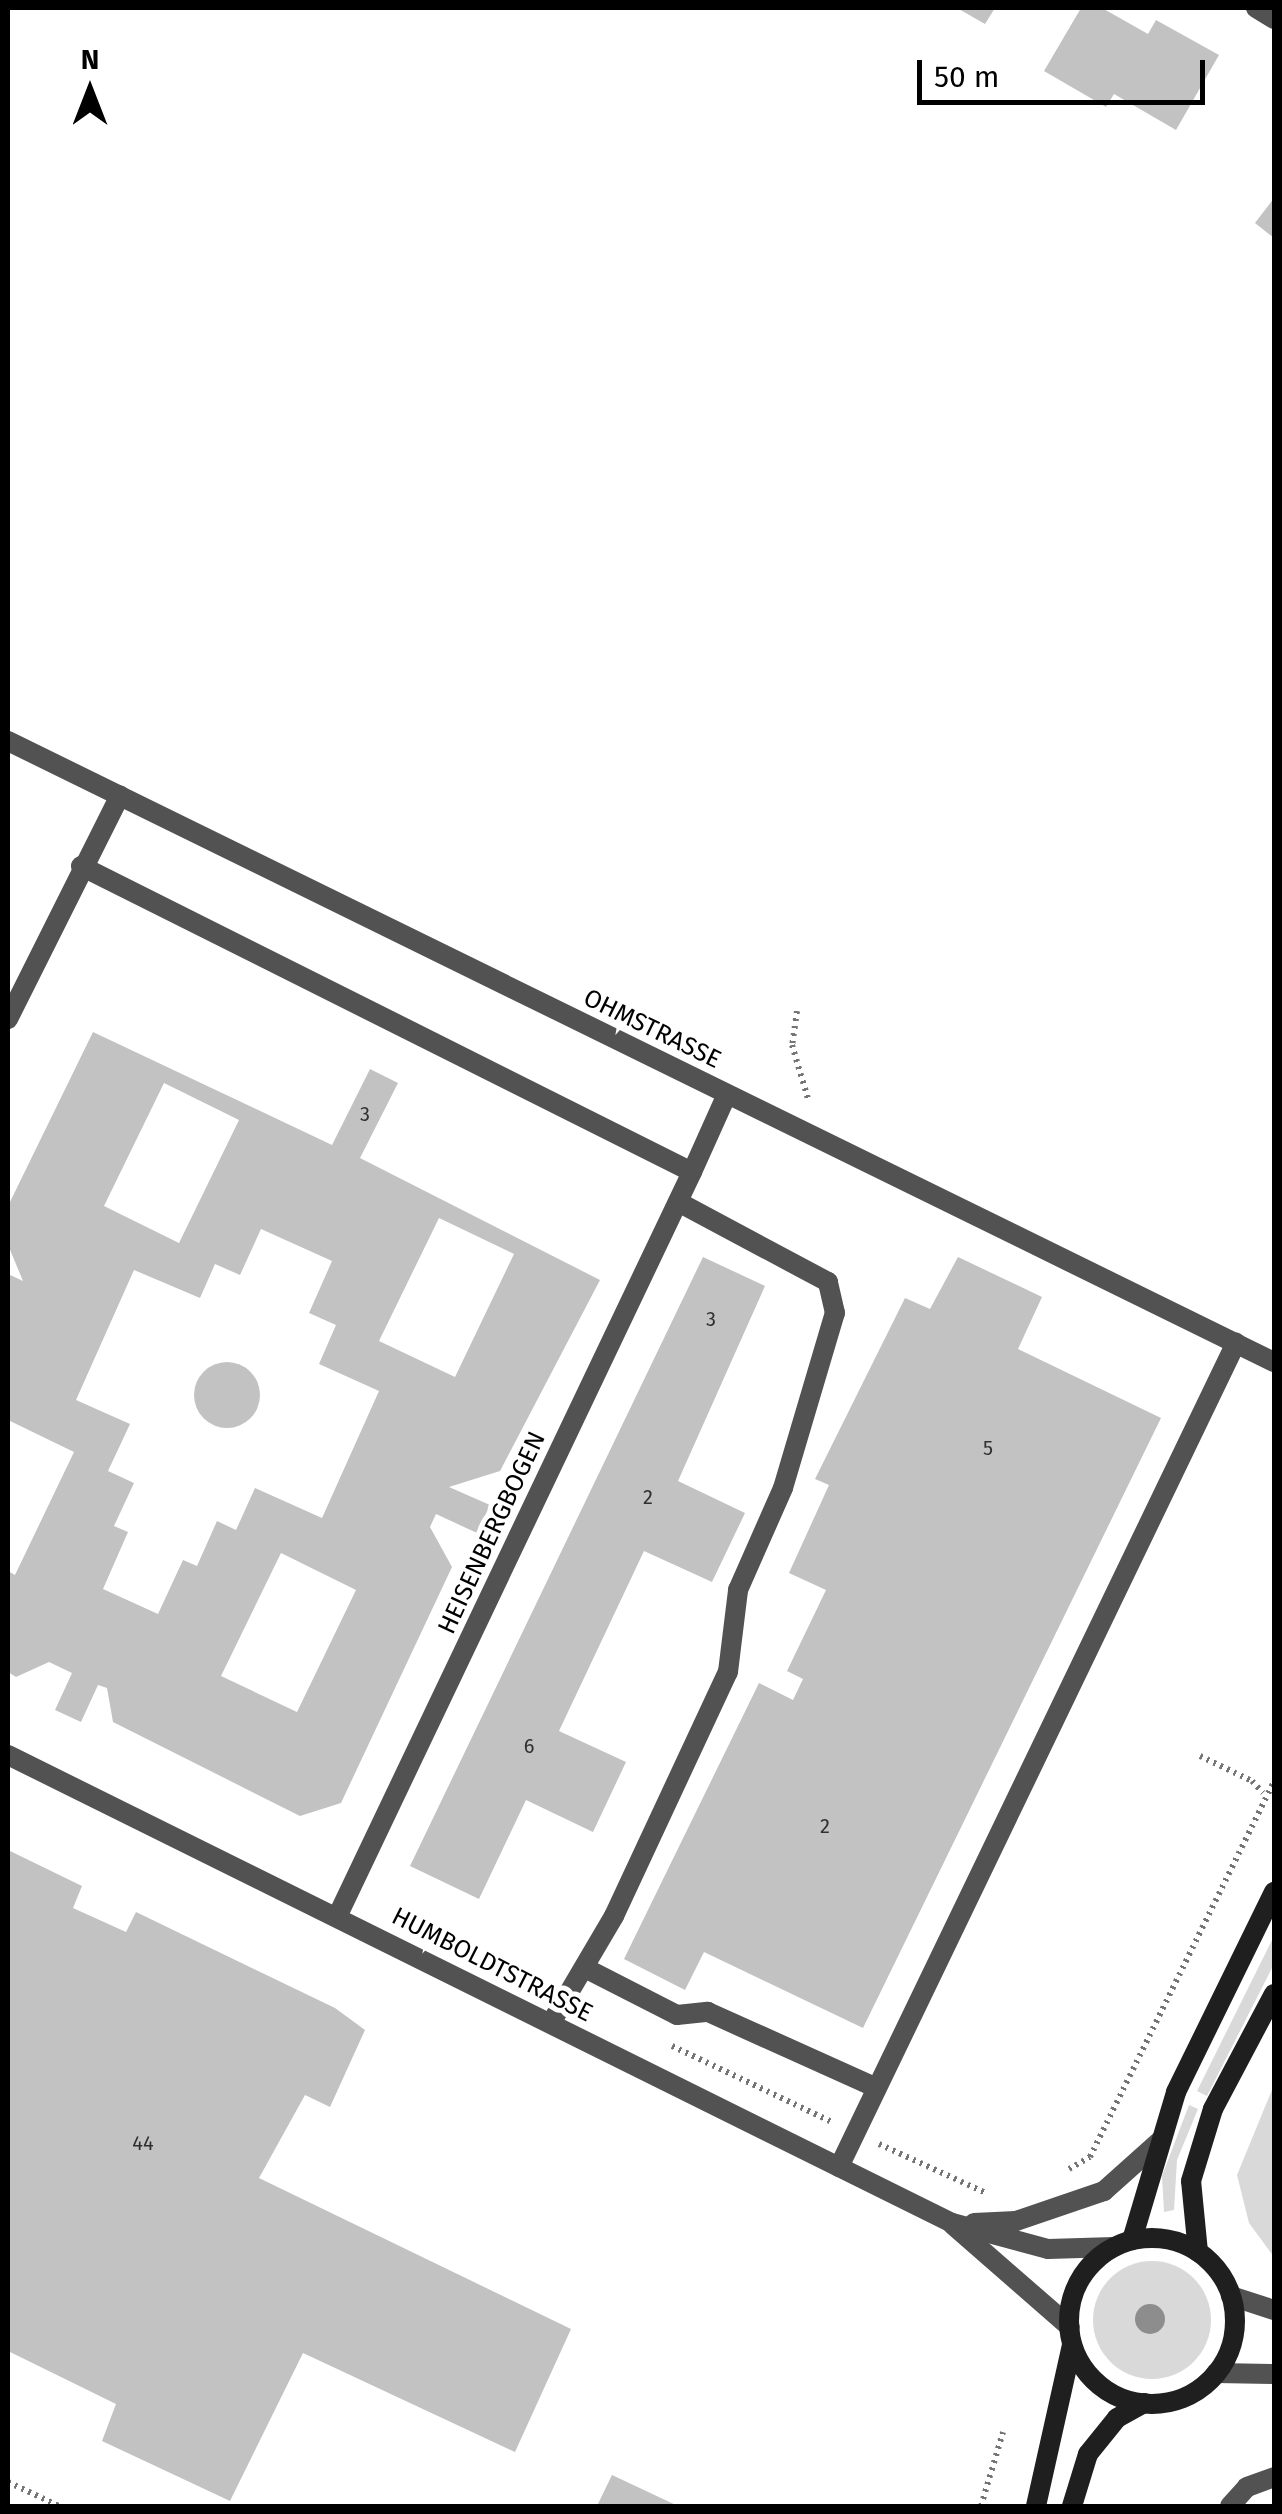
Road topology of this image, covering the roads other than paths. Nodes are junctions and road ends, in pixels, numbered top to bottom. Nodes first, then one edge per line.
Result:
1 (1256, 8) edge
2 (1274, 18) edge
3 (8, 741) edge
4 (120, 795) junction
5 (81, 866) junction
6 (8, 1020) edge
7 (727, 1094) junction
8 (692, 1172) junction
9 (678, 1202) junction
10 (1236, 1343) junction
11 (1274, 1362) edge
12 (8, 1756) edge
13 (1274, 1892) edge
14 (338, 1915) junction
15 (585, 1968) junction
16 (1274, 1994) edge
17 (550, 2024) junction
18 (875, 2087) junction
19 (1160, 2141) junction
20 (838, 2168) junction
21 (952, 2223) junction
22 (1123, 2244) junction
23 (1198, 2252) junction
24 (1232, 2296) junction
25 (1274, 2310) edge
26 (1071, 2336) junction
27 (1216, 2373) junction
28 (1274, 2374) edge
29 (1144, 2403) junction
30 (1274, 2477) edge
31 (1036, 2506) edge
32 (1072, 2506) edge
33 (1230, 2506) edge

1 - 2 street
3 - 4 street, OHMSTRASSE
4 - 5 street
4 - 7 street, OHMSTRASSE
5 - 6 street
5 - 8 street
7 - 8 street, HEISENBERGBOGEN
7 - 10 street, OHMSTRASSE
8 - 9 street, HEISENBERGBOGEN
9 - 14 street, HEISENBERGBOGEN
9 - 15 street
10 - 11 street, OHMSTRASSE
10 - 18 street
12 - 14 street, HUMBOLDTSTRASSE
13 - 19 street
14 - 17 street, HUMBOLDTSTRASSE
15 - 17 street
15 - 18 street
16 - 23 street
17 - 20 street, HUMBOLDTSTRASSE
18 - 20 street
19 - 21 street, HUMBOLDTSTRASSE
19 - 22 street
20 - 21 street, HUMBOLDTSTRASSE
21 - 22 street, HUMBOLDTSTRASSE
21 - 26 street, HUMBOLDTSTRASSE
22 - 23 street
22 - 26 street
23 - 24 street
24 - 25 street
24 - 27 street
26 - 29 street
26 - 31 street
27 - 28 street
27 - 29 street
29 - 32 street
30 - 33 street

